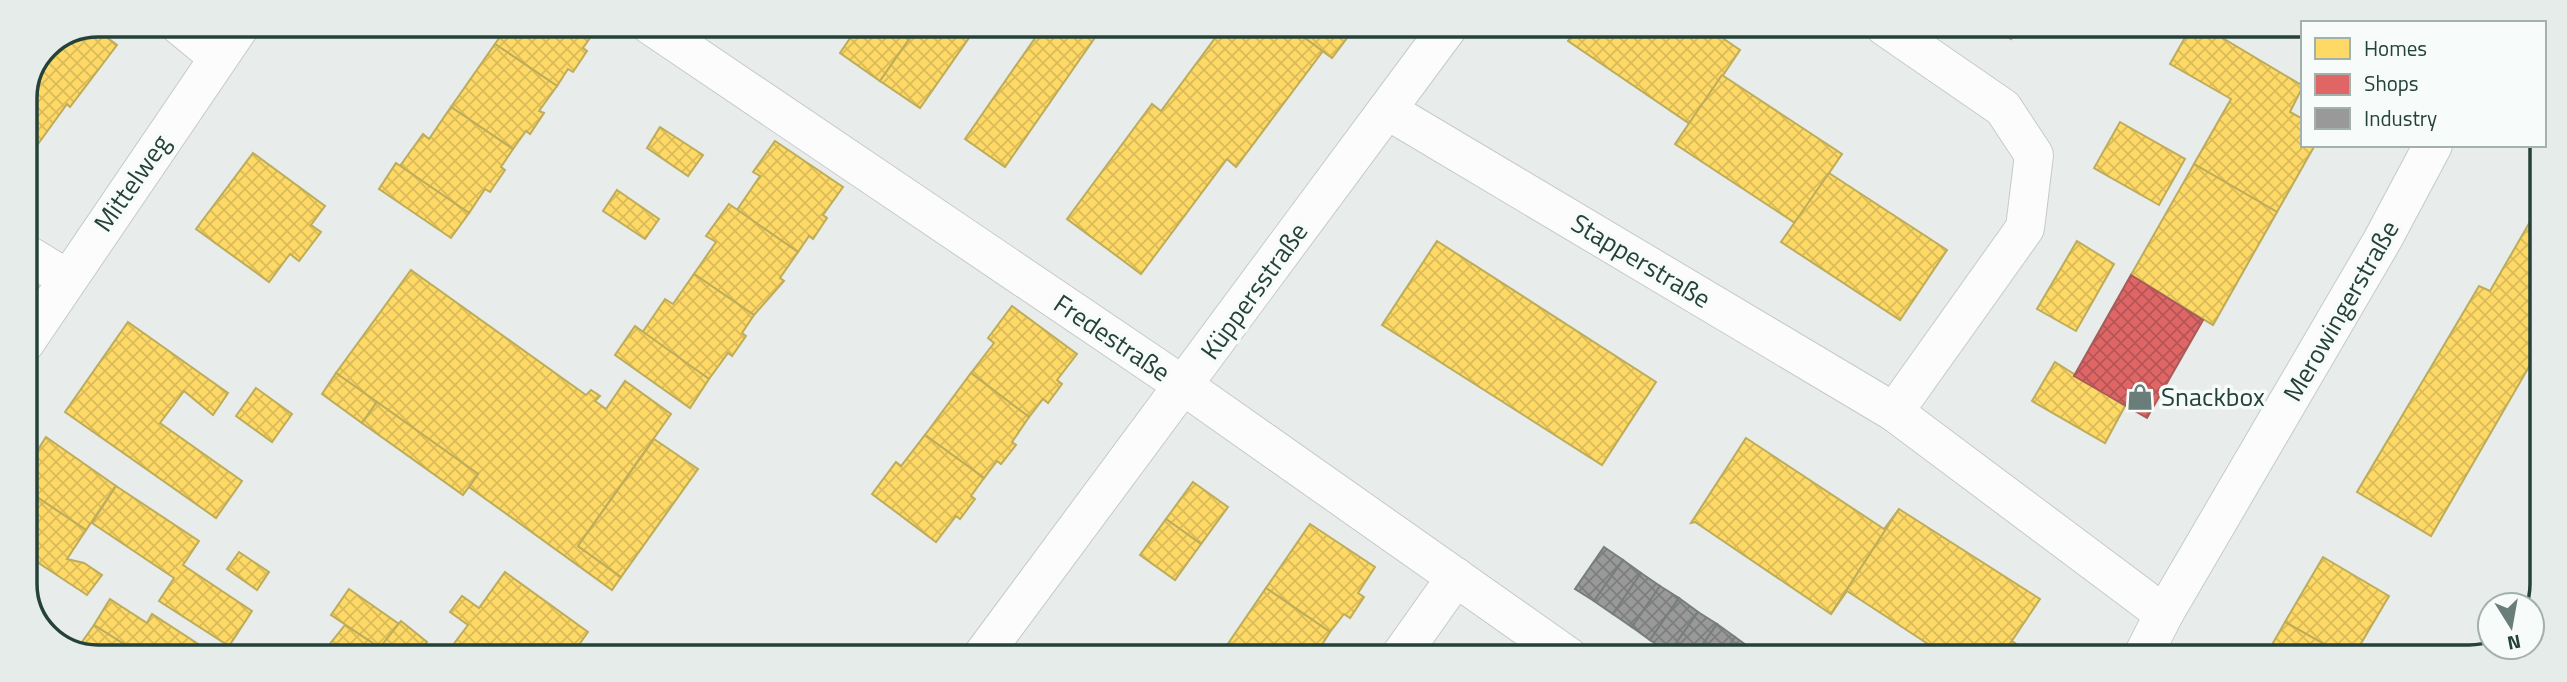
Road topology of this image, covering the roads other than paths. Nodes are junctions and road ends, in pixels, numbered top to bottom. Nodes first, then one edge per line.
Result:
1 (194, 37) edge
2 (232, 37) edge
3 (668, 37) edge
4 (1441, 37) edge
5 (1900, 37) edge
6 (218, 57) junction
7 (1387, 110) junction
8 (2431, 147) edge
9 (37, 261) edge
10 (66, 278) junction
11 (37, 324) edge
12 (1184, 386) junction
13 (1894, 412) junction
14 (1457, 578) junction
15 (2164, 614) junction
16 (990, 645) edge
17 (1408, 645) edge
18 (1552, 645) edge
19 (2148, 645) edge

1 - 6 street
2 - 6 street, Mittelweg
3 - 12 street, Fredestraße
4 - 7 street, Küppersstraße
5 - 13 street
6 - 10 street, Mittelweg
7 - 12 street, Küppersstraße
7 - 13 street, Stapperstraße
8 - 15 street, Merowingerstraße
9 - 10 street
10 - 11 street, Mittelweg
12 - 14 street, Fredestraße
12 - 16 street, Küppersstraße
13 - 15 street, Stapperstraße
14 - 17 street
14 - 18 street, Fredestraße
15 - 19 street, Merowingerstraße

